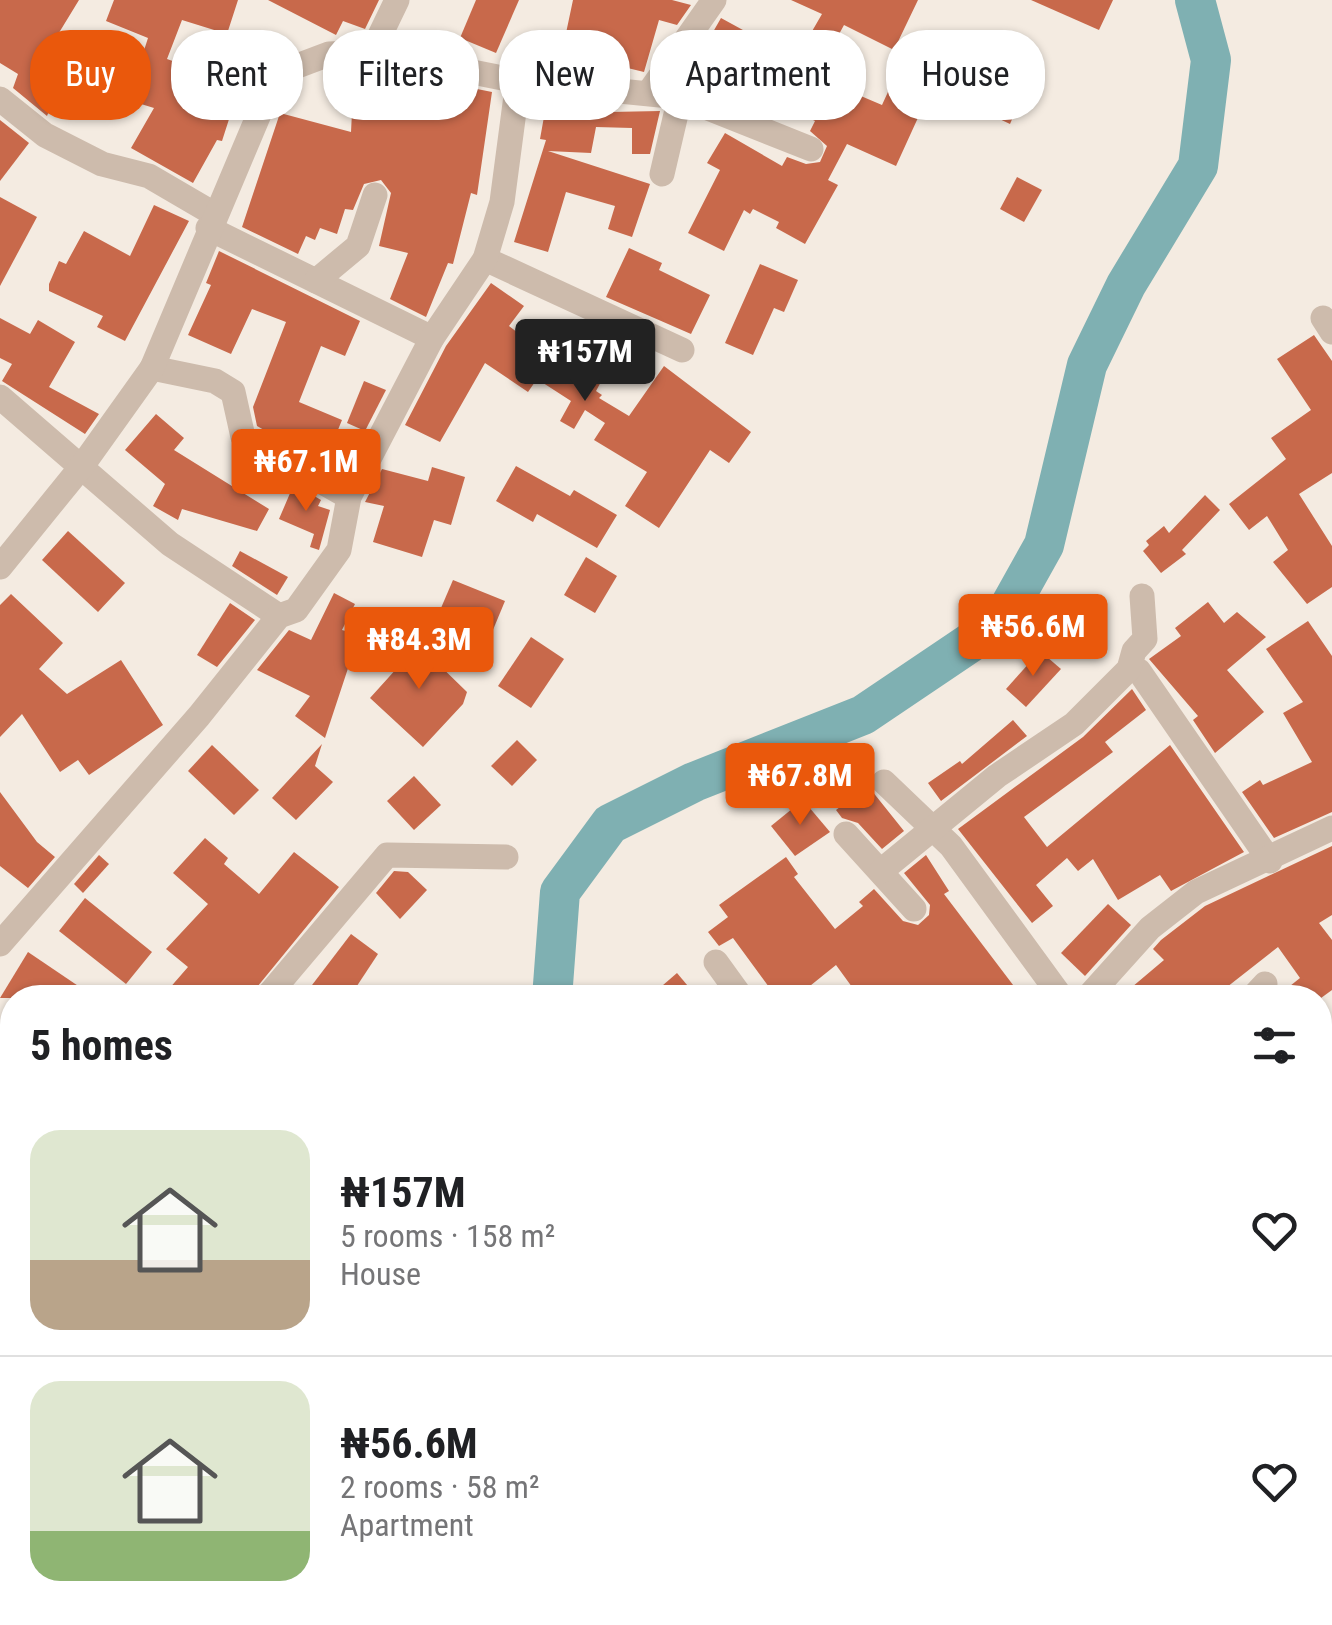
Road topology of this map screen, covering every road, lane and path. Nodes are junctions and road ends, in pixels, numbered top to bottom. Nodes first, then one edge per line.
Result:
1 (397, 0) edge
2 (714, 0) edge
3 (383, 30) edge
4 (693, 30) edge
5 (323, 56) edge
6 (630, 90) edge
7 (650, 92) edge
8 (0, 98) edge
9 (513, 120) edge
10 (675, 120) edge
11 (737, 120) edge
12 (811, 149) dead end
13 (662, 174) dead end
14 (374, 195) dead end
15 (211, 221) junction
16 (485, 259) junction
17 (316, 282) junction
18 (432, 338) junction
19 (682, 350) dead end
20 (152, 368) junction
21 (0, 397) edge
22 (82, 466) junction
23 (349, 497) junction
24 (0, 567) edge
25 (1142, 596) dead end
26 (279, 616) junction
27 (1128, 670) junction
28 (884, 782) dead end
29 (933, 828) junction
30 (1332, 828) edge
31 (846, 834) dead end
32 (506, 857) dead end
33 (1270, 860) junction
34 (881, 872) junction
35 (914, 909) dead end
36 (0, 944) edge
37 (716, 962) dead end
38 (277, 985) edge
39 (731, 985) edge
40 (1052, 985) edge
41 (1099, 985) edge

1 - 3 street
2 - 4 street
5 - 15 street
6 - 7 street
8 - 15 street
9 - 16 street
10 - 13 street
11 - 12 street
14 - 17 street
15 - 17 street
15 - 20 street
16 - 18 street
16 - 19 street
17 - 18 street
18 - 23 street
20 - 22 street
20 - 23 street
21 - 22 street
22 - 24 street
22 - 26 street
23 - 26 street
25 - 27 street
26 - 36 street
27 - 29 street
27 - 33 street
28 - 29 street
29 - 34 street
29 - 40 street
30 - 33 street
31 - 34 street
32 - 38 street
33 - 41 street
34 - 35 street
37 - 39 street

